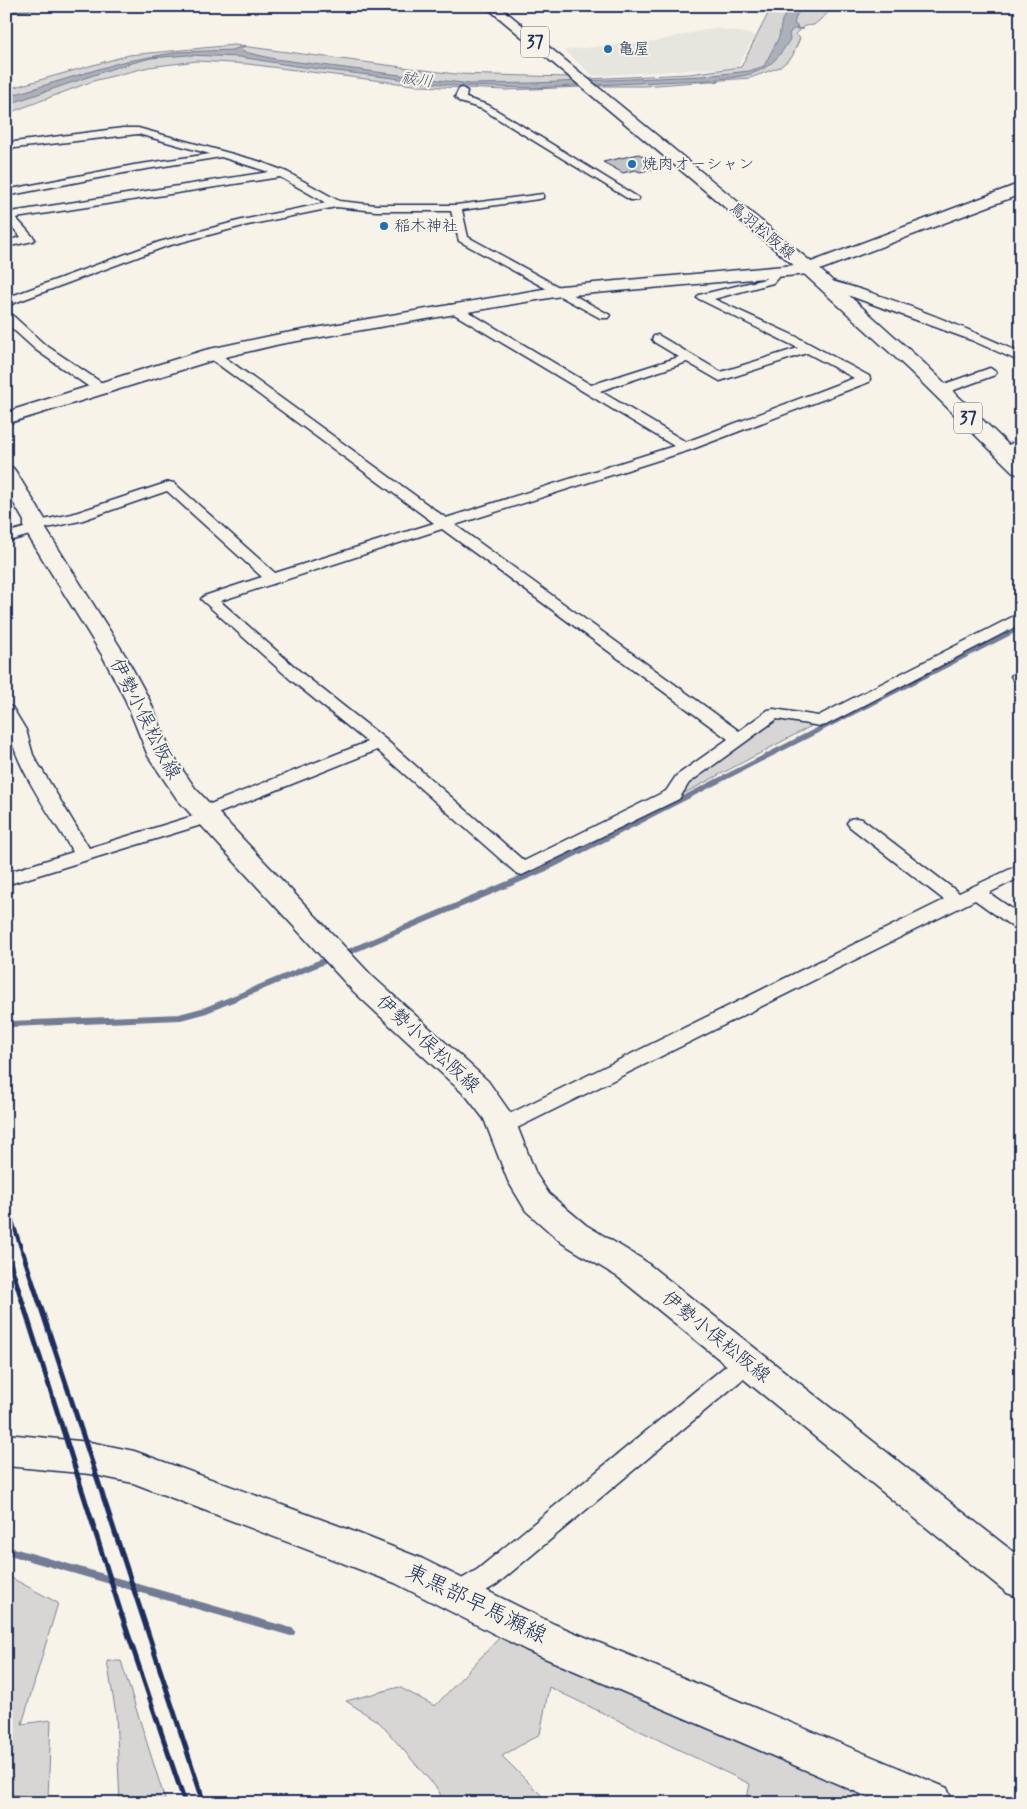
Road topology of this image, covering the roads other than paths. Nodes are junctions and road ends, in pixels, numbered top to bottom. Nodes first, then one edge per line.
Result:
1 (492, 6) edge
2 (462, 91) dead end
3 (6, 146) edge
4 (225, 155) junction
5 (283, 174) junction
6 (1021, 188) edge
7 (6, 193) edge
8 (71, 193) junction
9 (539, 196) dead end
10 (634, 198) dead end
11 (336, 204) junction
12 (456, 208) junction
13 (7, 215) edge
14 (6, 244) edge
15 (809, 269) junction
16 (776, 273) junction
17 (686, 280) junction
18 (824, 283) junction
19 (561, 290) junction
20 (709, 295) junction
21 (6, 302) edge
22 (453, 308) junction
23 (604, 315) dead end
24 (6, 316) edge
25 (658, 339) dead end
26 (807, 348) junction
27 (212, 354) junction
28 (688, 358) junction
29 (1021, 358) edge
30 (990, 372) dead end
31 (100, 388) junction
32 (588, 390) junction
33 (941, 390) junction
34 (6, 418) edge
35 (1021, 443) edge
36 (685, 447) junction
37 (1003, 451) junction
38 (1021, 469) edge
39 (6, 472) edge
40 (445, 523) junction
41 (34, 527) junction
42 (6, 538) edge
43 (274, 579) junction
44 (1021, 618) edge
45 (6, 711) edge
46 (740, 739) junction
47 (379, 743) junction
48 (203, 816) junction
49 (856, 823) dead end
50 (84, 855) junction
51 (1021, 870) edge
52 (6, 880) edge
53 (975, 892) junction
54 (957, 901) junction
55 (1021, 924) edge
56 (502, 1126) junction
57 (747, 1362) junction
58 (6, 1450) edge
59 (1021, 1580) edge
60 (459, 1595) junction
61 (932, 1803) edge

1 - 15 main road, 鳥羽松阪線 / 37
2 - 10 street
3 - 4 street
4 - 5 street
4 - 8 street
5 - 8 street
5 - 11 street
6 - 15 main road
7 - 8 street
8 - 13 street
9 - 12 street
11 - 12 street
11 - 21 street
12 - 19 street
13 - 14 street
15 - 16 main road
15 - 18 main road, 鳥羽松阪線 / 37
16 - 17 main road
16 - 20 street
17 - 19 main road
17 - 20 street
18 - 29 street
18 - 33 main road, 鳥羽松阪線 / 37
19 - 22 main road
19 - 23 street
20 - 26 street
22 - 27 main road
22 - 32 street
24 - 31 street
25 - 28 street
26 - 28 street
26 - 36 street
27 - 31 main road
27 - 40 street
28 - 32 street
30 - 33 street
31 - 34 main road
32 - 36 street
33 - 37 main road, 鳥羽松阪線 / 37
35 - 37 street
36 - 40 street
37 - 38 main road, 鳥羽松阪線 / 37
39 - 41 main road, 伊勢小俣松阪線
40 - 43 street
40 - 46 street
41 - 42 street
41 - 43 street
41 - 48 main road, 伊勢小俣松阪線
43 - 47 street
44 - 46 street
45 - 50 street
46 - 47 street
47 - 48 street
48 - 50 street
48 - 56 main road, 伊勢小俣松阪線
49 - 54 street
50 - 52 street
51 - 53 street
53 - 54 street
53 - 55 street
54 - 56 street
56 - 57 main road, 伊勢小俣松阪線
57 - 59 main road, 伊勢小俣松阪線
57 - 60 street
58 - 60 main road, 東黒部早馬瀬線
60 - 61 main road, 東黒部早馬瀬線

